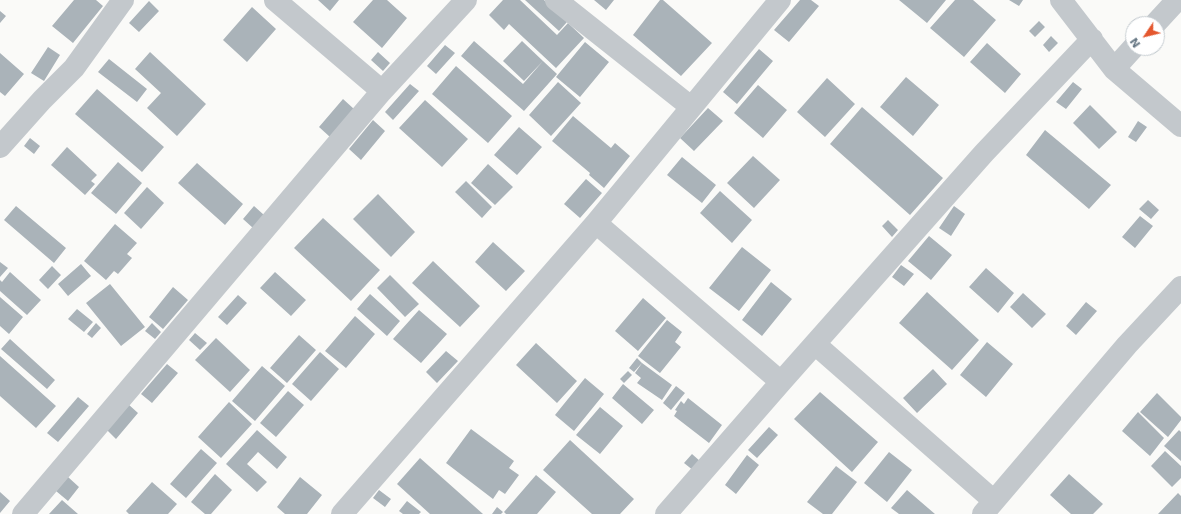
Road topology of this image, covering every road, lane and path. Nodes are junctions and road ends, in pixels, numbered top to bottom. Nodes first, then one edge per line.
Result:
1 (123, 0) edge
2 (275, 0) edge
3 (466, 0) edge
4 (556, 0) edge
5 (780, 0) edge
6 (1061, 0) edge
7 (1177, 0) edge
8 (1162, 16) edge
9 (1092, 39) junction
10 (1126, 56) edge
11 (1114, 69) junction
12 (382, 91) junction
13 (691, 107) junction
14 (1181, 126) edge
15 (0, 147) edge
16 (596, 222) junction
17 (1181, 287) edge
18 (815, 344) junction
19 (781, 382) junction
20 (988, 508) edge
21 (22, 514) edge
22 (342, 514) edge
23 (666, 514) edge

1 - 15 street
2 - 12 street
3 - 12 street
4 - 13 street
5 - 13 street
6 - 9 street
7 - 8 street
9 - 11 street
9 - 18 street
10 - 11 street
11 - 14 street
12 - 21 street
13 - 16 street
16 - 19 street
16 - 22 street
17 - 20 street
18 - 19 street
18 - 20 street
19 - 23 street

